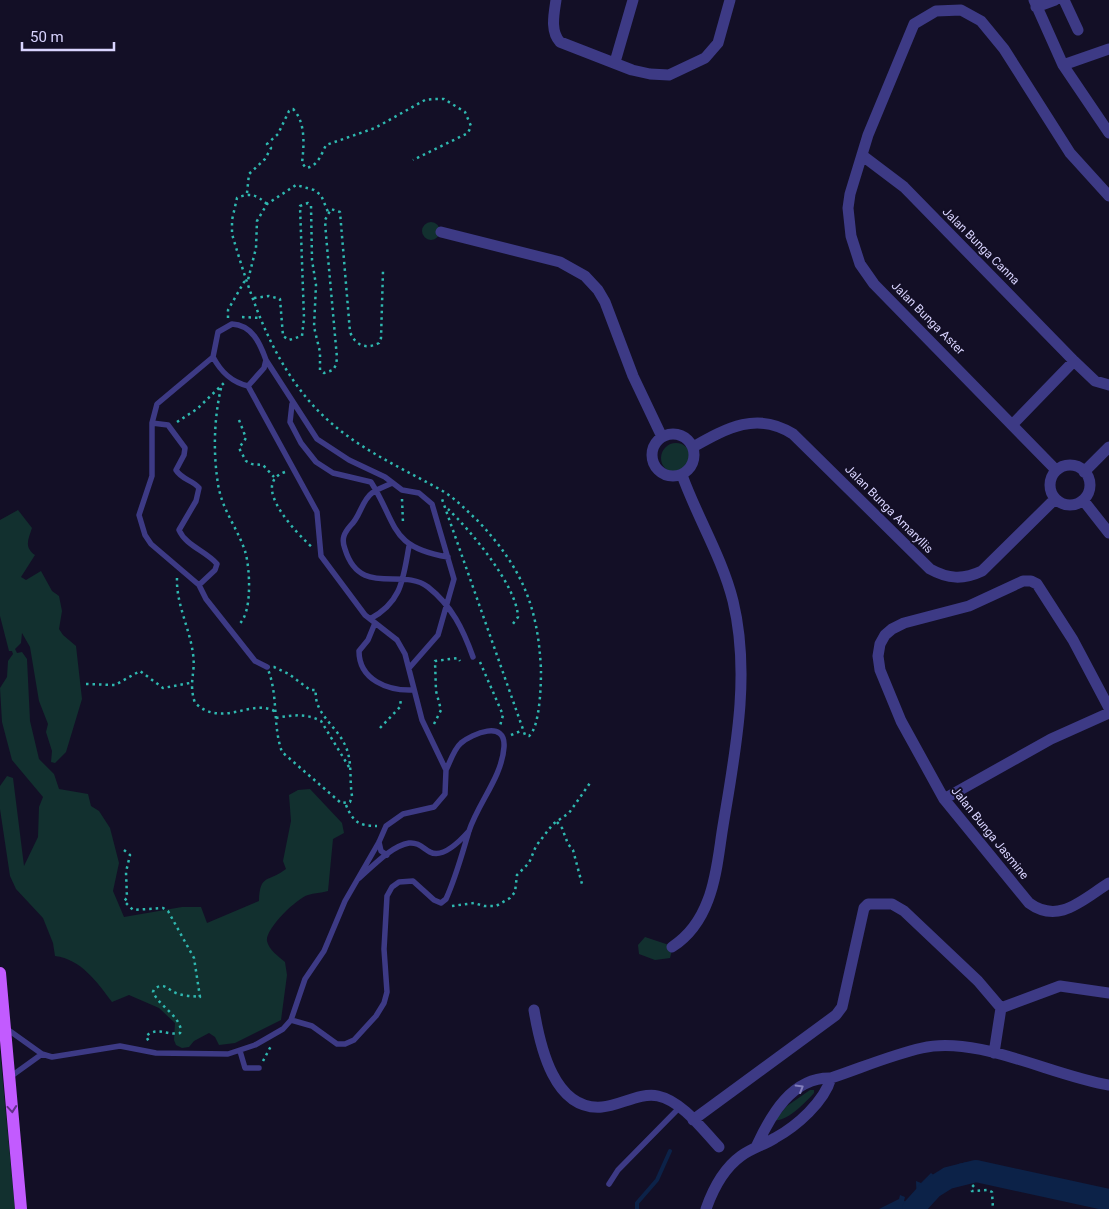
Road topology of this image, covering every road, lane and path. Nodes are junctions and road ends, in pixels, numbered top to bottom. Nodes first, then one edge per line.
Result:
1 (556, 0) edge
2 (633, 0) edge
3 (730, 0) edge
4 (1055, 0) edge
5 (1064, 0) edge
6 (1035, 3) edge
7 (1078, 30) dead end
8 (1109, 48) edge
9 (615, 62) junction
10 (1063, 65) junction
11 (1109, 133) edge
12 (863, 156) junction
13 (412, 160) dead end
14 (247, 194) junction
15 (1109, 196) edge
16 (267, 204) junction
17 (328, 212) junction
18 (441, 232) dead end
19 (383, 271) dead end
20 (248, 280) junction
21 (254, 298) junction
22 (229, 325) junction
23 (213, 357) junction
24 (266, 360) junction
25 (1074, 361) junction
26 (1109, 385) edge
27 (248, 386) junction
28 (292, 404) junction
29 (239, 420) dead end
30 (152, 423) junction
31 (1013, 424) junction
32 (171, 429) junction
33 (662, 436) junction
34 (693, 447) junction
35 (1109, 447) edge
36 (294, 469) junction
37 (1056, 470) junction
38 (1084, 472) junction
39 (682, 475) junction
40 (274, 477) junction
41 (392, 484) junction
42 (402, 490) junction
43 (376, 491) junction
44 (1055, 498) junction
45 (442, 499) dead end
46 (1083, 500) junction
47 (447, 508) junction
48 (1109, 533) edge
49 (407, 544) junction
50 (320, 551) junction
51 (448, 557) junction
52 (179, 568) junction
53 (404, 579) junction
54 (199, 585) junction
55 (447, 605) junction
56 (372, 621) junction
57 (512, 625) dead end
58 (230, 628) junction
59 (473, 657) joint
60 (460, 661) dead end
61 (267, 667) junction
62 (410, 667) junction
63 (190, 683) junction
64 (86, 684) dead end
65 (402, 690) junction
66 (413, 690) junction
67 (1109, 708) edge
68 (276, 712) junction
69 (1109, 713) edge
70 (276, 718) junction
71 (380, 728) dead end
72 (523, 730) junction
73 (498, 732) junction
74 (430, 736) junction
75 (503, 738) junction
76 (350, 769) junction
77 (446, 770) junction
78 (590, 783) dead end
79 (944, 799) junction
80 (345, 804) junction
81 (557, 822) junction
82 (386, 826) junction
83 (469, 832) junction
84 (379, 842) junction
85 (124, 850) dead end
86 (387, 855) junction
87 (356, 880) junction
88 (1109, 882) edge
89 (582, 884) dead end
90 (441, 903) junction
91 (672, 947) dead end
92 (0, 973) edge
93 (1109, 993) edge
94 (1001, 1008) junction
95 (534, 1010) dead end
96 (291, 1020) junction
97 (5, 1028) junction
98 (283, 1029) junction
99 (240, 1051) junction
100 (156, 1053) junction
101 (994, 1053) junction
102 (42, 1054) junction
103 (259, 1068) joint
104 (10, 1077) junction
105 (831, 1078) junction
106 (1109, 1085) edge
107 (679, 1108) junction
108 (693, 1120) junction
109 (757, 1145) junction
110 (719, 1148) dead end
111 (609, 1184) dead end
112 (974, 1186) dead end
113 (21, 1209) edge
114 (706, 1209) edge
115 (993, 1209) edge

1 - 9 street
2 - 9 street
3 - 9 street
4 - 6 street
5 - 7 street
6 - 10 street
8 - 10 street
10 - 11 street
12 - 15 street, Jalan Bunga Aster
12 - 25 street, Jalan Bunga Canna
12 - 31 street, Jalan Bunga Aster
13 - 14 path
14 - 16 path
14 - 20 path
16 - 17 path
16 - 20 path
17 - 19 path
17 - 21 path
18 - 33 street
20 - 21 path
20 - 22 path
21 - 72 path
22 - 23 lane
22 - 24 lane
23 - 27 lane
23 - 30 lane
24 - 27 lane
24 - 28 lane
25 - 26 street, Jalan Bunga Canna
25 - 31 street
27 - 36 lane
28 - 41 lane
28 - 43 lane
29 - 40 path
30 - 32 lane
30 - 52 lane
31 - 37 street, Jalan Bunga Aster
32 - 54 lane
32 - 58 path
33 - 34 street
33 - 39 street
34 - 39 street
34 - 44 street, Jalan Bunga Amaryllis
35 - 38 street
36 - 40 path
36 - 50 lane
37 - 38 street
37 - 44 street
38 - 46 street
39 - 91 street
40 - 50 path
41 - 42 lane
41 - 43 lane
42 - 49 path
42 - 51 lane
43 - 49 lane
43 - 53 lane
44 - 46 street
45 - 47 path
46 - 48 street
47 - 57 path
47 - 72 path
49 - 51 lane
49 - 53 lane
50 - 56 lane
51 - 55 lane
52 - 54 lane
52 - 63 path
53 - 55 lane
53 - 56 lane
54 - 58 lane
55 - 59 lane
55 - 62 lane
56 - 62 lane
56 - 65 lane
58 - 61 lane
59 - 73 path
60 - 74 path
61 - 68 path
61 - 76 path
62 - 66 lane
63 - 64 path
63 - 68 path
65 - 66 lane
65 - 71 path
66 - 74 lane
67 - 79 street, Jalan Bunga Jasmine
68 - 70 path
69 - 79 street
70 - 76 path
70 - 80 path
72 - 75 path
73 - 75 lane
73 - 77 lane
74 - 77 lane
75 - 83 lane
76 - 80 path
77 - 82 lane
78 - 81 path
79 - 88 street, Jalan Bunga Jasmine
80 - 82 path
81 - 89 path
81 - 90 path
82 - 84 lane
83 - 86 lane
83 - 90 lane
84 - 86 lane
84 - 87 lane
85 - 100 path
86 - 87 lane
87 - 96 lane
90 - 96 lane
92 - 97 main road
93 - 94 street
94 - 101 street
94 - 108 street
95 - 107 street
96 - 98 lane
97 - 102 lane
97 - 104 main road
98 - 99 lane
98 - 103 path
99 - 100 lane
99 - 103 lane
100 - 102 lane
101 - 105 street
101 - 106 street
102 - 104 lane
104 -> 113 main road
105 - 109 street
109 -> 105 street
107 - 108 street
107 - 111 lane
108 - 110 street
109 - 114 street
112 - 115 path

